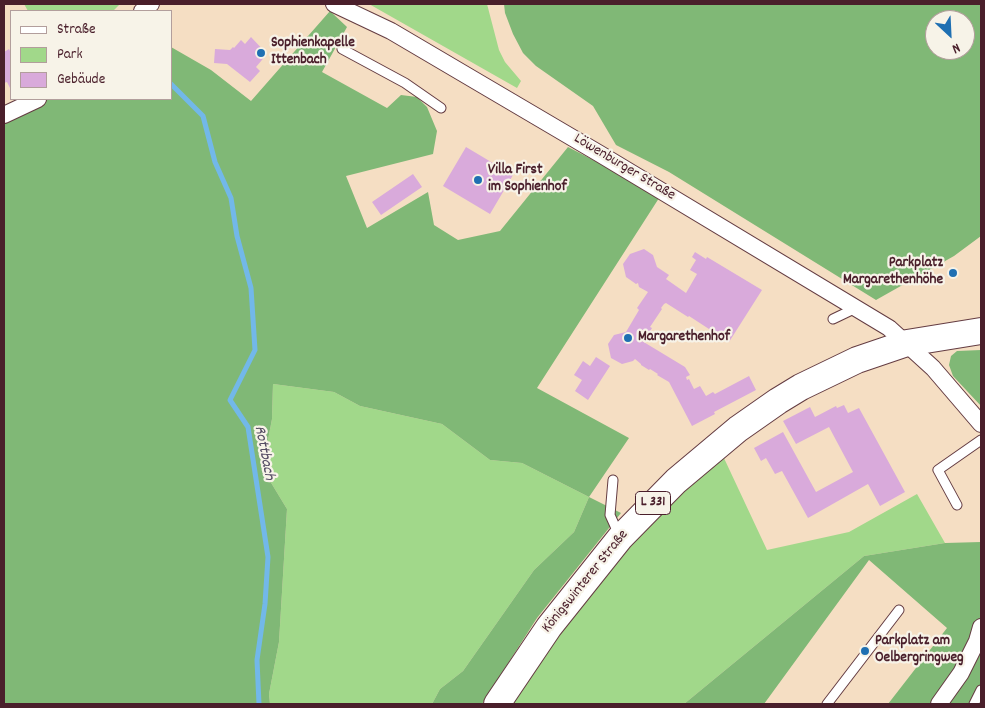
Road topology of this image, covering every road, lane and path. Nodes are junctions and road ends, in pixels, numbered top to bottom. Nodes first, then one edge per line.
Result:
1 (334, 4) edge
2 (342, 49) dead end
3 (36, 100) edge
4 (441, 108) dead end
5 (4, 115) edge
6 (856, 308) junction
7 (833, 319) dead end
8 (981, 331) edge
9 (907, 343) junction
10 (981, 424) edge
11 (981, 440) edge
12 (613, 480) dead end
13 (957, 505) dead end
14 (620, 538) junction
15 (899, 610) dead end
16 (981, 627) edge
17 (981, 690) edge
18 (497, 704) edge
19 (827, 704) edge
20 (940, 704) edge
21 (974, 704) edge

1 - 6 street, Löwenburger Straße
2 - 4 lane
3 - 5 street
6 - 7 lane
6 - 9 street, Löwenburger Straße
8 - 9 main road, Königswinterer Straße / L 331
9 - 10 street, Löwenburger Straße
9 - 14 main road, Königswinterer Straße / L 331
11 - 13 lane
12 - 14 lane
14 - 18 main road, Königswinterer Straße / L 331
15 - 19 lane
16 - 20 street
17 - 21 lane

